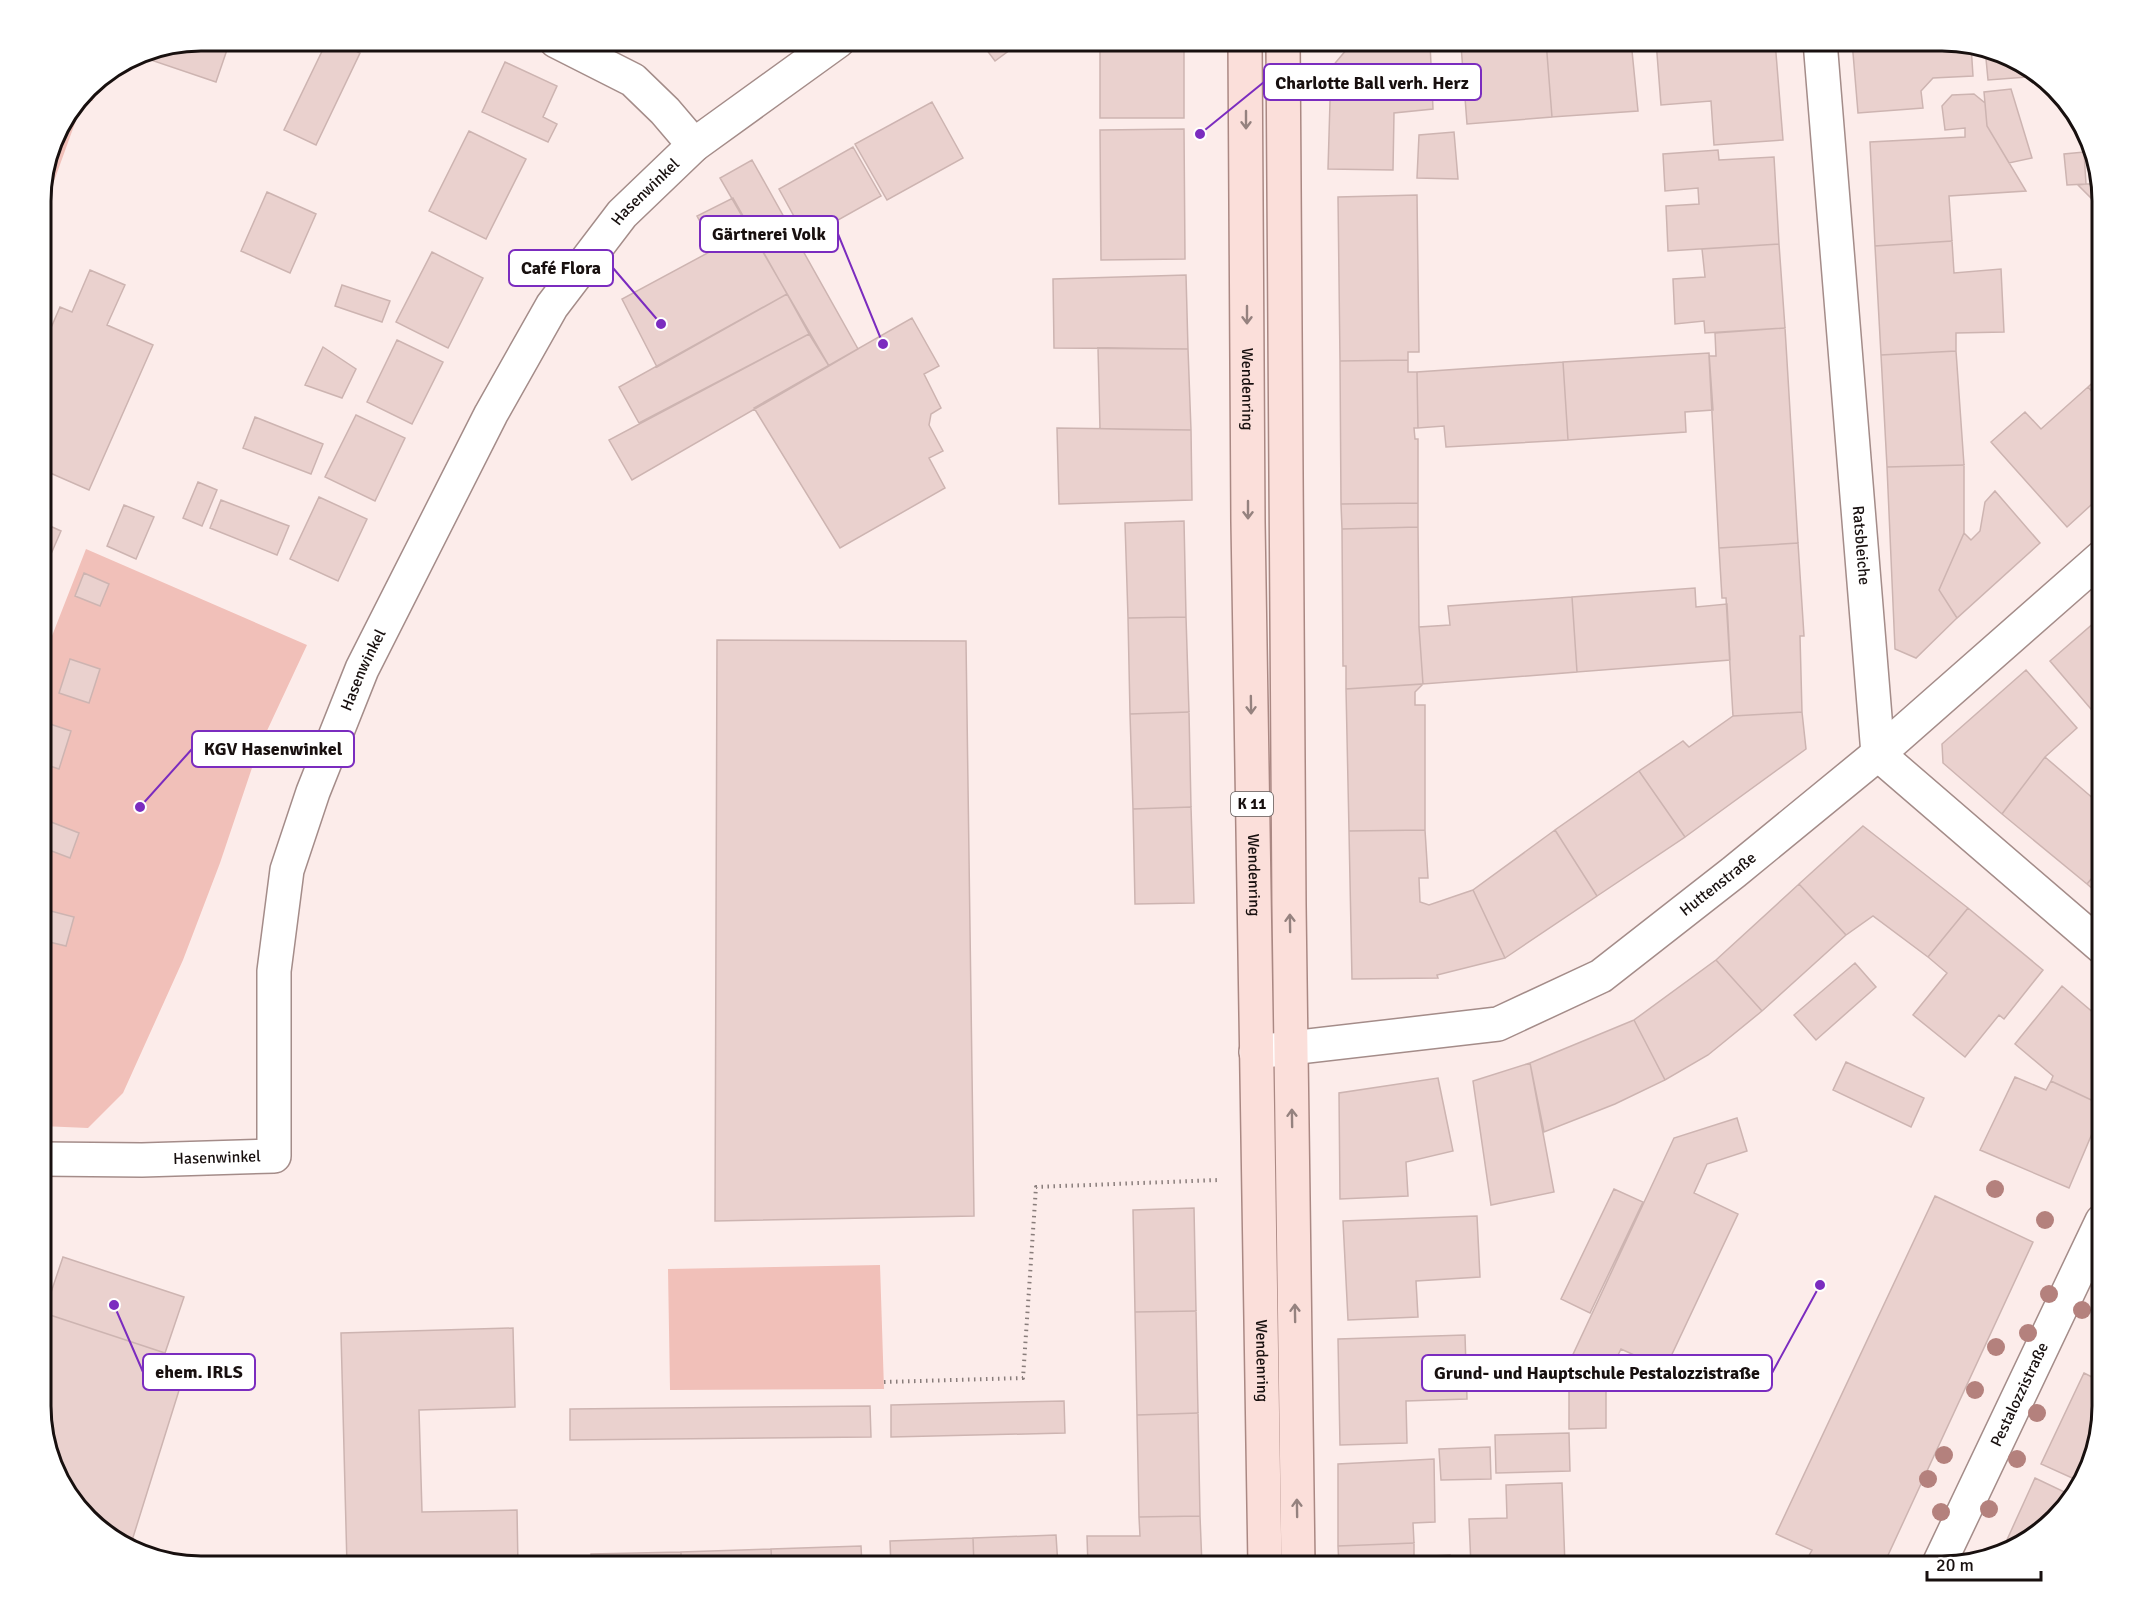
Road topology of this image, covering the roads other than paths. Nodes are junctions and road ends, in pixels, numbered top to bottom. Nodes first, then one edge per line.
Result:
1 (577, 51) edge
2 (823, 51) edge
3 (1245, 51) edge
4 (1283, 51) edge
5 (1821, 51) edge
6 (694, 146) junction
7 (2092, 566) edge
8 (1878, 754) junction
9 (2092, 938) edge
10 (1291, 1049) junction
11 (1256, 1052) junction
12 (51, 1159) edge
13 (2092, 1244) edge
14 (1265, 1556) edge
15 (1298, 1556) edge
16 (1943, 1556) edge

1 - 6 street, Hasenwinkel
2 - 6 street, Hasenwinkel
3 -> 11 main road, Wendenring / K 11
10 -> 4 main road, Wendenring / K 11
5 - 8 street, Ratsbleiche
6 - 12 street, Hasenwinkel
7 - 8 street, Huttenstraße
8 - 9 street
8 - 10 street, Huttenstraße
10 - 11 street, Huttenstraße
15 -> 10 main road, Wendenring / K 11
11 - 14 main road, Wendenring / K 11
13 - 16 street, Pestalozzistraße

